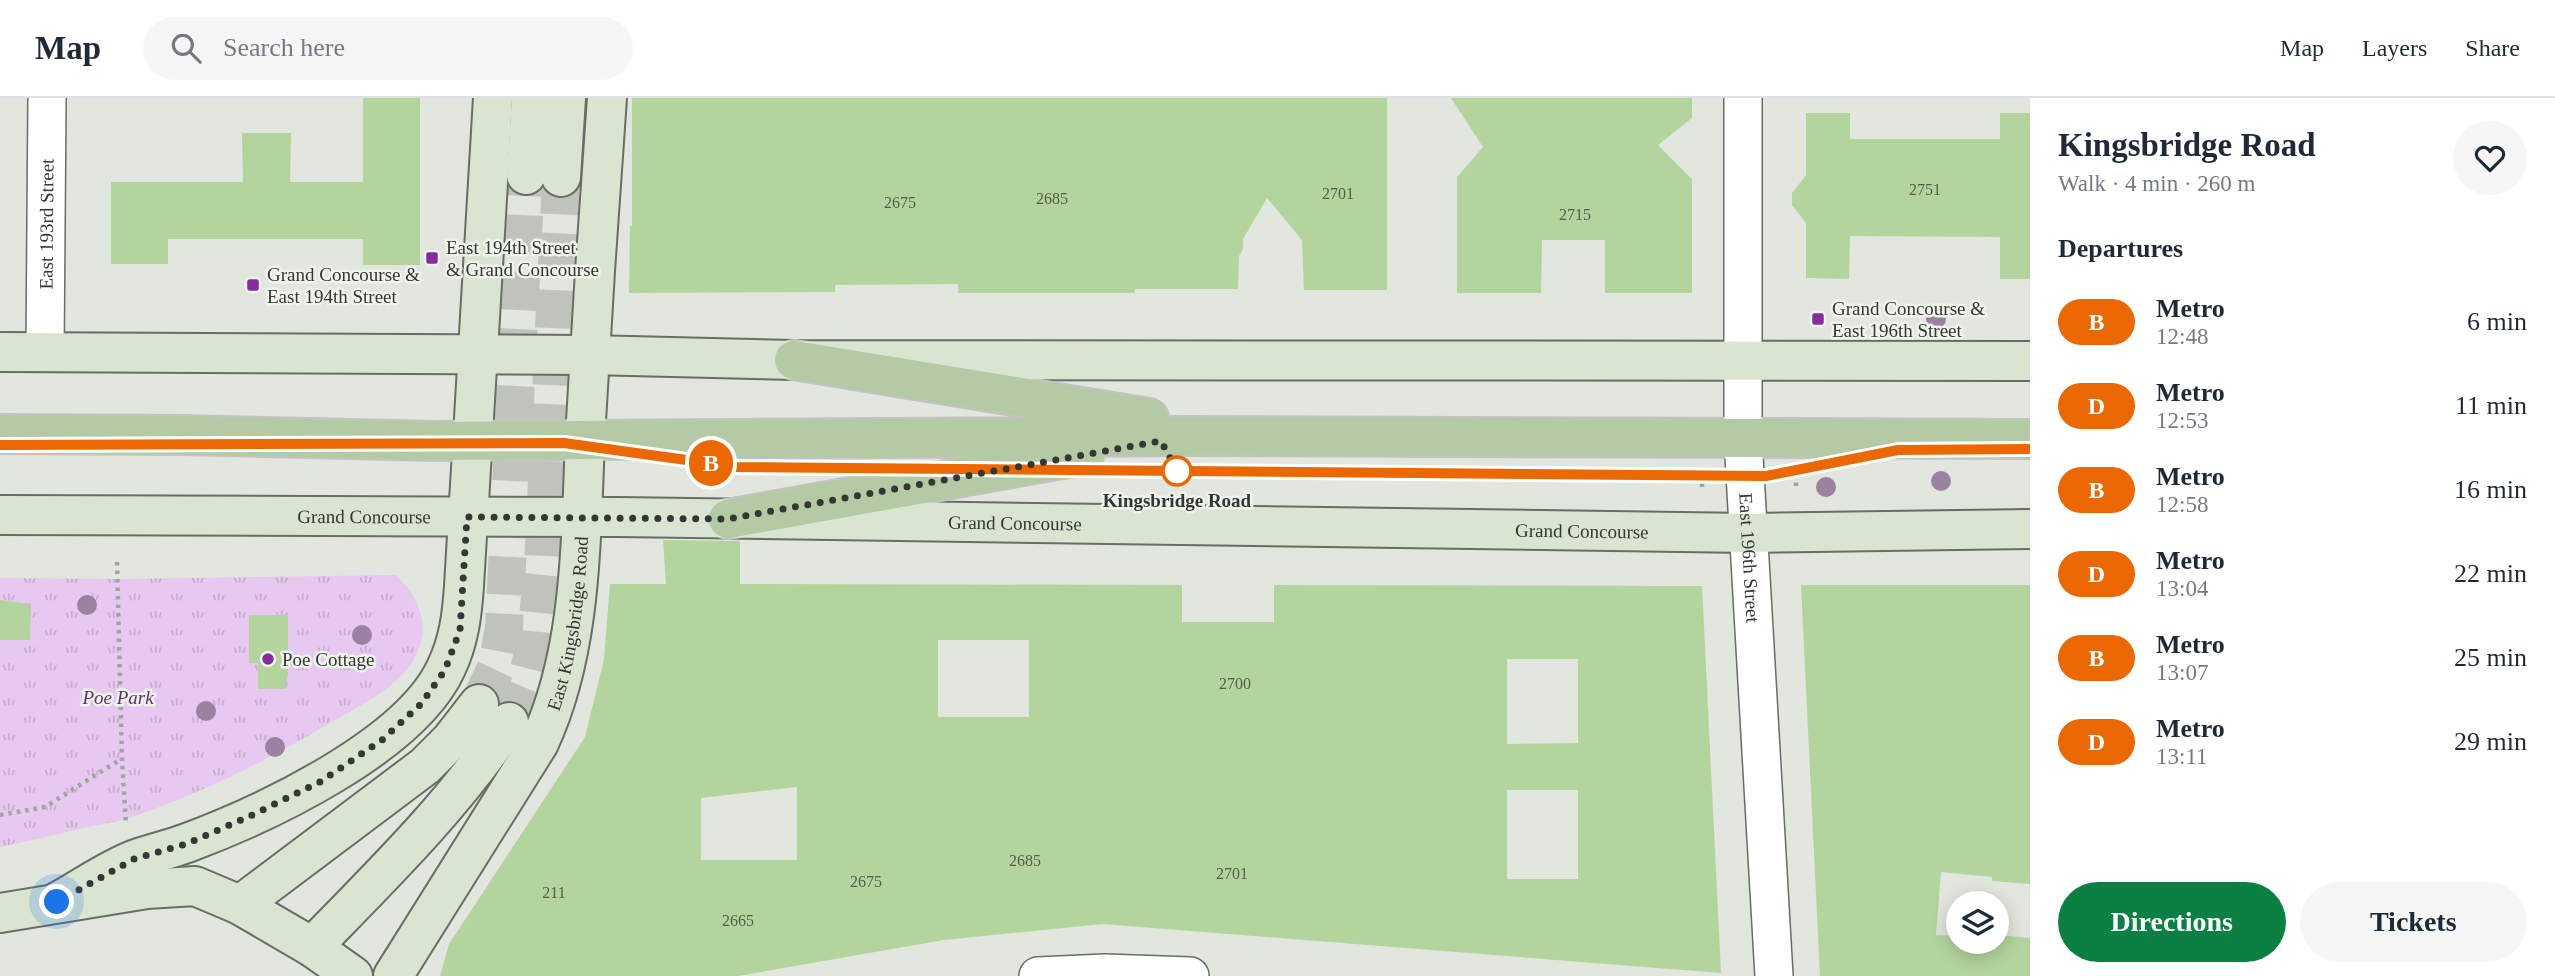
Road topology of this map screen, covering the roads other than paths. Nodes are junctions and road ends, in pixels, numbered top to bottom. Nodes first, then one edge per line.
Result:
1 (47, 98) edge
2 (493, 98) edge
3 (531, 98) edge
4 (566, 98) edge
5 (607, 98) edge
6 (1743, 98) edge
7 (0, 352) edge
8 (45, 352) junction
9 (477, 355) junction
10 (589, 355) junction
11 (794, 360) junction
12 (1741, 361) junction
13 (2030, 361) edge
14 (0, 434) edge
15 (1188, 436) junction
16 (1259, 436) junction
17 (1743, 439) junction
18 (2030, 439) edge
19 (585, 440) junction
20 (472, 441) junction
21 (0, 515) edge
22 (467, 517) junction
23 (581, 517) junction
24 (728, 519) junction
25 (2030, 529) edge
26 (1749, 533) junction
27 (57, 902) junction
28 (240, 905) junction
29 (0, 913) edge
30 (312, 947) junction
31 (353, 976) edge
32 (393, 976) edge
33 (1038, 976) edge
34 (1190, 976) edge
35 (1774, 976) edge

1 - 8 street, East 193rd Street
2 - 9 street
3 - 4 street
5 - 10 street, East Kingsbridge Road
6 - 12 street, East 196th Street
7 - 8 street
8 - 9 street
9 - 10 street
9 - 20 street
10 - 11 street
10 - 19 street, East Kingsbridge Road
11 - 12 street
11 - 16 main road
12 - 13 street
12 - 17 street, East 196th Street
14 - 20 main road
15 - 16 main road
15 - 19 main road
15 - 24 main road
16 - 17 main road
17 - 18 main road
17 - 26 street, East 196th Street
19 - 20 main road
19 - 23 street, East Kingsbridge Road
20 - 22 street
21 - 22 street, Grand Concourse
22 - 23 street, Grand Concourse
22 - 27 street
23 - 24 street, Grand Concourse
23 - 32 street, East Kingsbridge Road
24 - 26 street, Grand Concourse
25 - 26 street, Grand Concourse
26 - 35 street, East 196th Street
27 - 28 street
27 - 29 street
28 - 30 street
28 - 30 street
30 - 31 street
33 - 34 street

